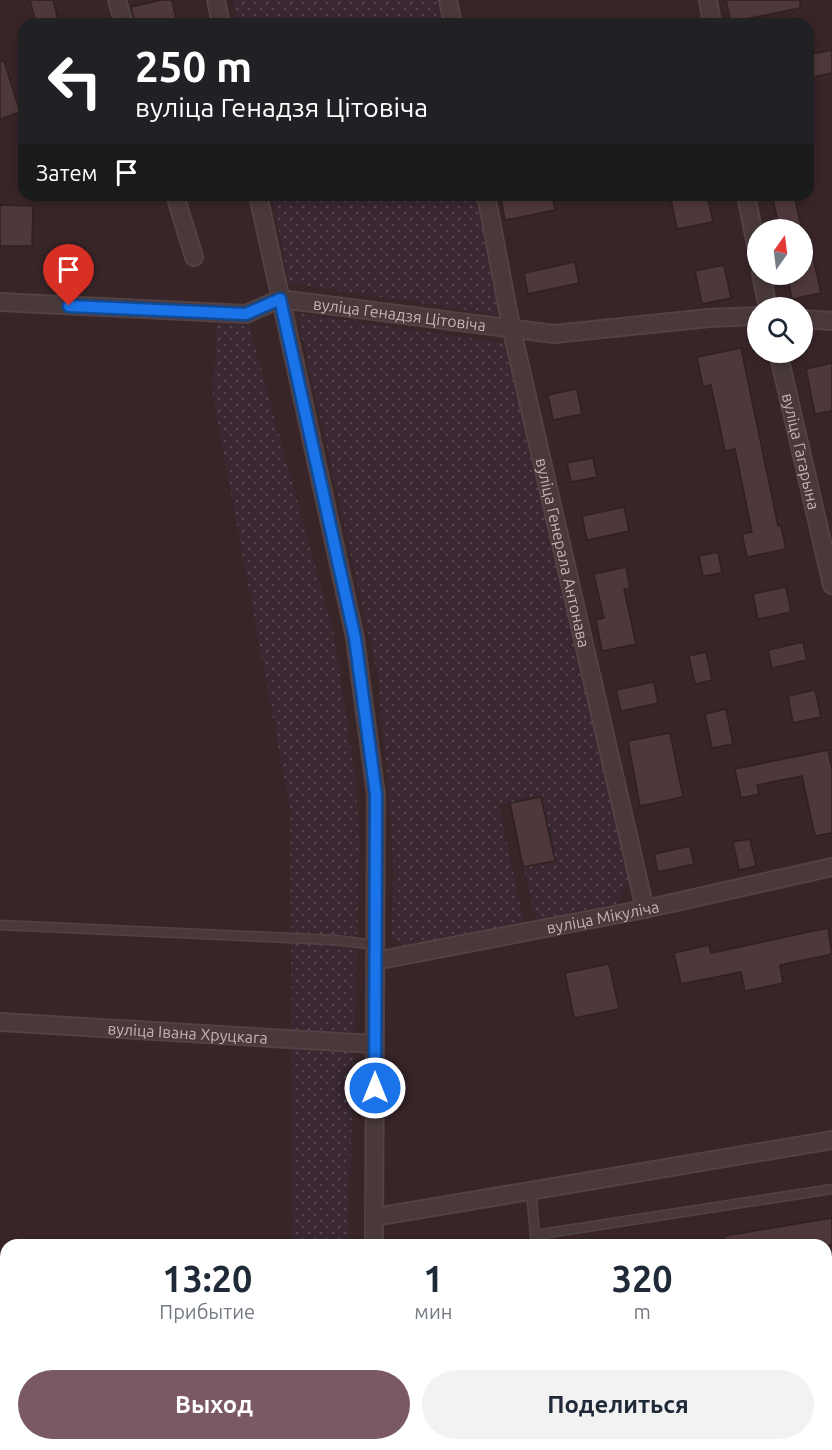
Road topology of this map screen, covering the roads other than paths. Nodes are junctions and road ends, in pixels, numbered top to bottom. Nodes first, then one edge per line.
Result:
1 (117, 0) edge
2 (216, 0) edge
3 (448, 0) edge
4 (708, 0) edge
5 (122, 18) edge
6 (220, 18) edge
7 (452, 18) edge
8 (711, 18) edge
9 (177, 201) edge
10 (259, 201) edge
11 (487, 201) edge
12 (747, 201) edge
13 (751, 219) edge
14 (194, 257) dead end
15 (280, 299) junction
16 (0, 302) edge
17 (747, 316) edge
18 (813, 320) edge
19 (832, 321) edge
20 (512, 331) junction
21 (781, 363) edge
22 (832, 585) edge
23 (832, 867) edge
24 (645, 909) junction
25 (0, 925) edge
26 (375, 953) junction
27 (0, 1022) edge
28 (375, 1044) junction
29 (832, 1140) edge
30 (832, 1189) edge
31 (531, 1191) junction
32 (375, 1217) junction
33 (535, 1235) junction
34 (374, 1239) edge
35 (535, 1239) edge

1 - 5 street
2 - 6 street
3 - 7 street
4 - 8 street
9 - 14 street
10 - 15 street
11 - 20 street, вуліца Генерала Антонава
12 - 13 street
15 - 16 street
15 - 20 street, вуліца Генадзя Цітовіча
15 - 26 street
17 - 20 street, вуліца Генадзя Цітовіча
18 - 19 street
20 - 24 street, вуліца Генерала Антонава
21 - 22 street, вуліца Гагарына
23 - 24 street, вуліца Мікуліча
24 - 26 street, вуліца Мікуліча
25 - 26 lane
26 - 28 street
27 - 28 street, вуліца Івана Хруцкага
28 - 32 street
29 - 31 street
30 - 33 lane
31 - 32 street
31 - 33 lane
32 - 34 street
33 - 35 lane

